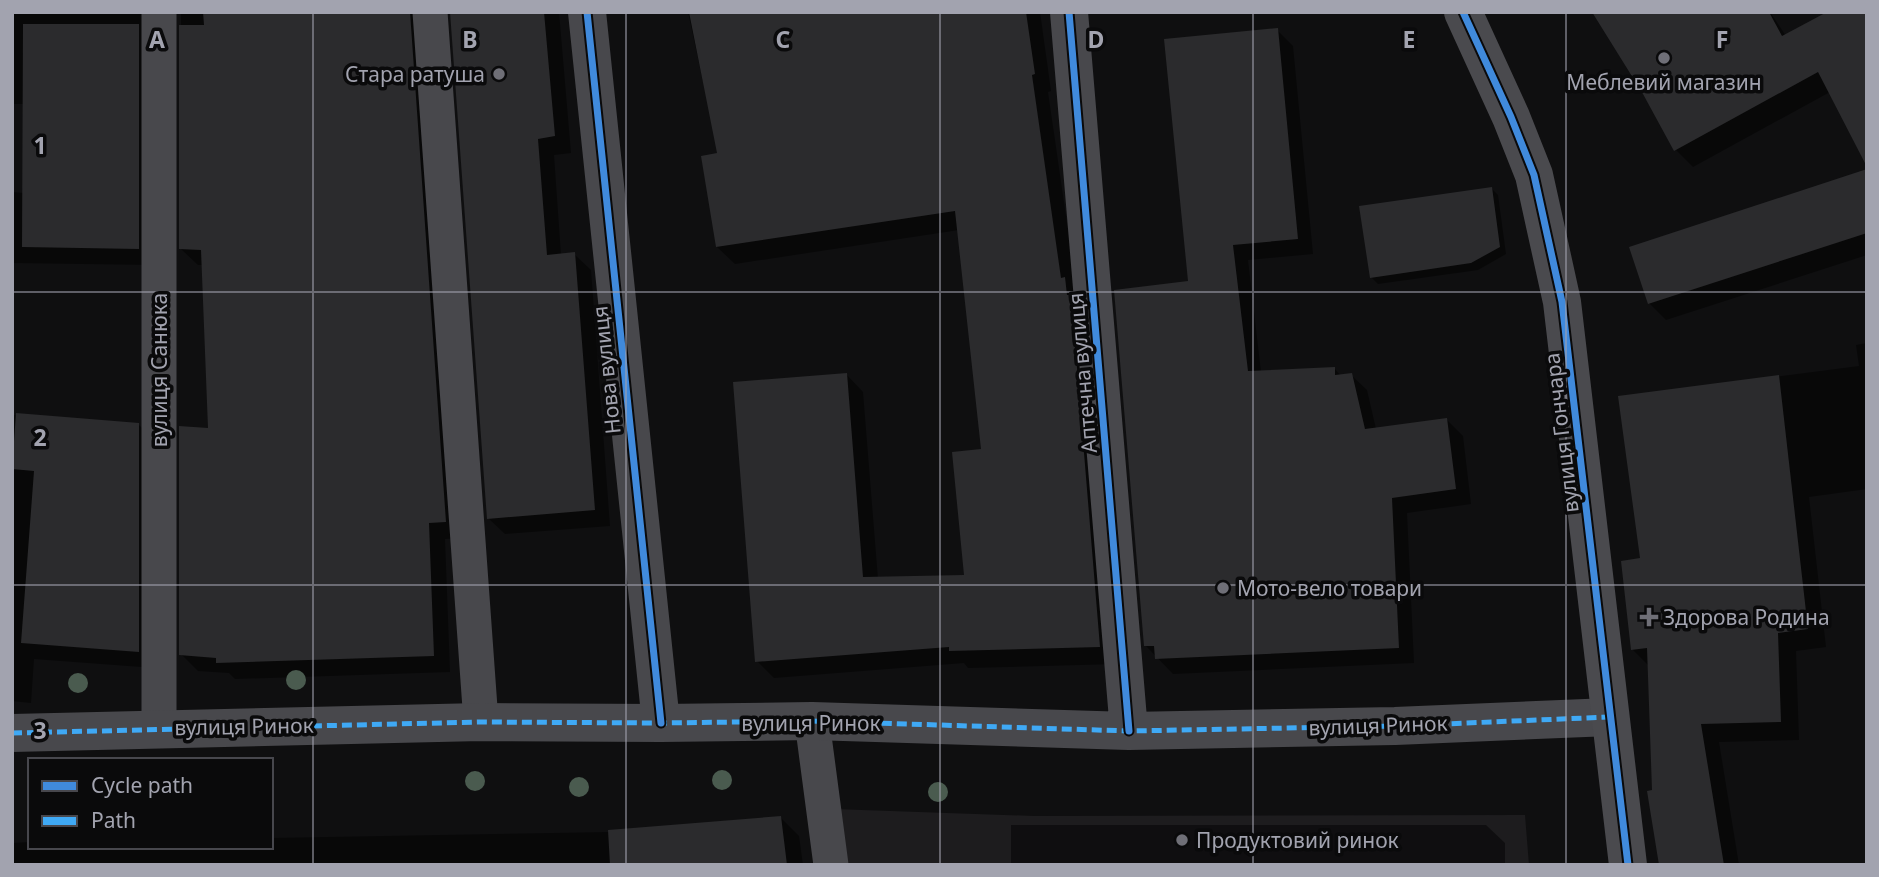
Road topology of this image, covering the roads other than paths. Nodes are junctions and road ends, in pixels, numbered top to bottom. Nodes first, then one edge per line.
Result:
1 (159, 12) edge
2 (430, 12) edge
3 (587, 12) edge
4 (1069, 12) edge
5 (1463, 12) edge
6 (1610, 716) junction
7 (812, 721) junction
8 (481, 722) junction
9 (661, 723) junction
10 (159, 728) junction
11 (1129, 731) junction
12 (12, 733) edge
13 (831, 865) edge
14 (1628, 865) edge

1 - 10 lane, вулиця Санюка
2 - 8 lane
3 - 9 street, Нова вулиця
4 - 11 street, Аптечна вулиця
5 - 6 street, вулиця Гончара
6 - 11 street, вулиця Ринок
6 - 14 street, вулиця Гончара
7 - 9 street, вулиця Ринок
7 - 11 street, вулиця Ринок
7 - 13 lane
8 - 9 street, вулиця Ринок
8 - 10 street, вулиця Ринок
10 - 12 street, вулиця Ринок

